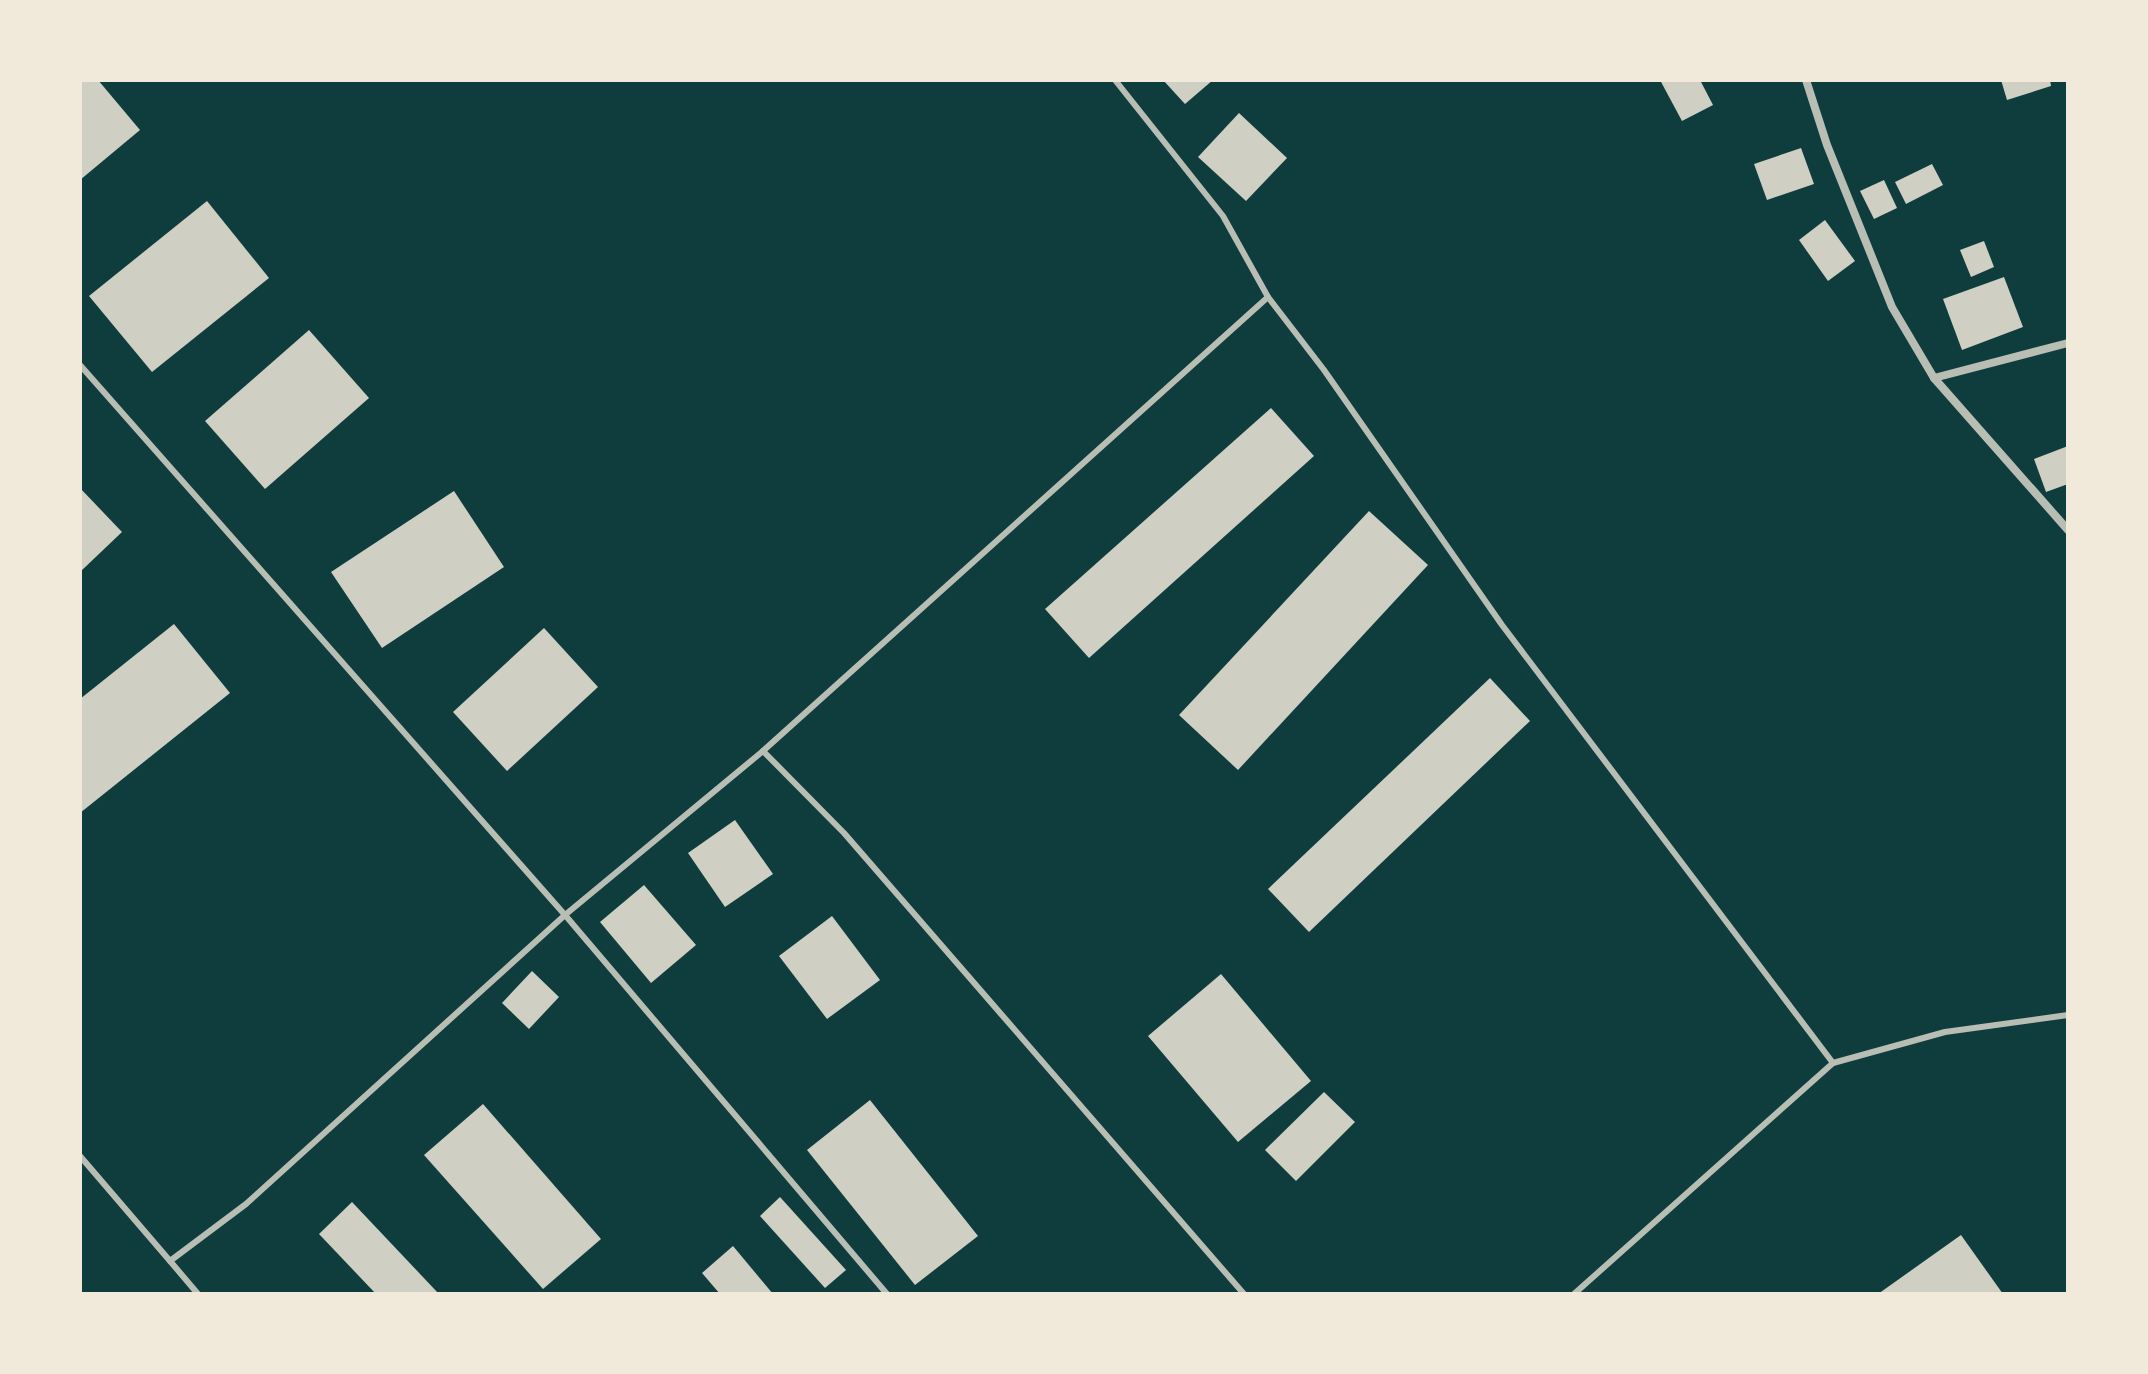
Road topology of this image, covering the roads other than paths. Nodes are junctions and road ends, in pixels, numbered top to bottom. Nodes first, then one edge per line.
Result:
1 (1115, 80) edge
2 (1806, 80) edge
3 (1268, 297) junction
4 (2068, 343) edge
5 (80, 365) edge
6 (1934, 378) junction
7 (2068, 530) edge
8 (763, 751) junction
9 (565, 915) junction
10 (2068, 1015) edge
11 (1833, 1063) junction
12 (80, 1156) edge
13 (170, 1261) junction
14 (198, 1294) edge
15 (887, 1294) edge
16 (1244, 1294) edge
17 (1574, 1294) edge

1 - 3 lane
2 - 6 street
3 - 8 lane
3 - 11 lane
4 - 6 street
5 - 9 lane
6 - 7 street
8 - 9 lane
8 - 16 lane
9 - 13 lane
9 - 15 lane
10 - 11 lane
11 - 17 lane
12 - 13 lane
13 - 14 lane

